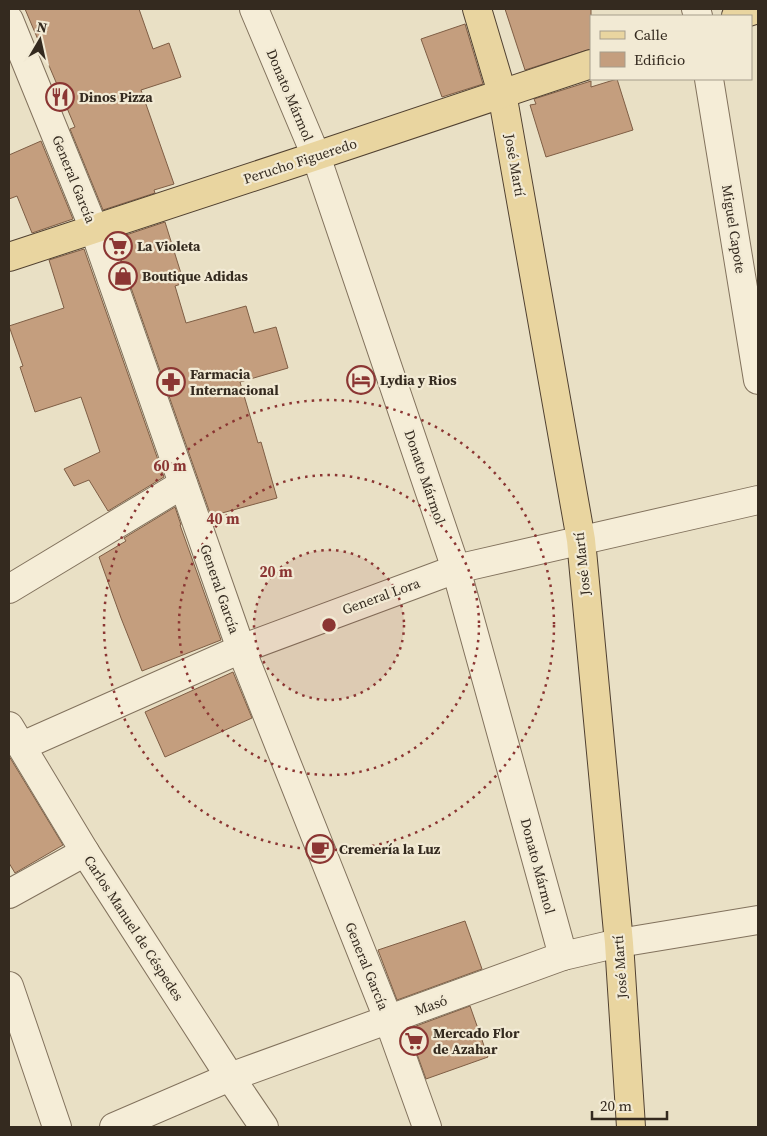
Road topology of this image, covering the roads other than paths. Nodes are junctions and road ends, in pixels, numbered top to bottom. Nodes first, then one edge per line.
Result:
1 (254, 9) edge
2 (477, 9) edge
3 (758, 9) edge
4 (739, 15) edge
5 (9, 20) edge
6 (590, 64) edge
7 (709, 80) edge
8 (502, 93) junction
9 (316, 156) junction
10 (94, 229) junction
11 (9, 257) edge
12 (758, 380) edge
13 (183, 484) junction
14 (758, 500) edge
15 (581, 540) junction
16 (456, 569) junction
17 (9, 589) edge
18 (241, 649) junction
19 (15, 736) edge
20 (85, 852) junction
21 (9, 894) edge
22 (758, 920) edge
23 (619, 943) junction
24 (563, 956) junction
25 (9, 986) edge
26 (389, 1021) junction
27 (230, 1078) junction
28 (57, 1127) edge
29 (114, 1127) edge
30 (264, 1127) edge
31 (427, 1127) edge
32 (631, 1127) edge

1 - 9 street, Donato Mármol
2 - 8 main road, José Martí
3 - 4 main road
5 - 10 street, General García
6 - 8 main road, Perucho Figueredo
7 - 12 street, Miguel Capote
8 - 9 main road, Perucho Figueredo
8 - 15 main road, José Martí
9 - 10 main road, Perucho Figueredo
9 - 16 street, Donato Mármol
10 - 11 main road, Perucho Figueredo
10 - 13 street, General García
13 - 17 street
13 - 18 street, General García
14 - 15 street, General Lora
15 - 16 street, General Lora
15 - 23 main road, José Martí
16 - 18 street, General Lora
16 - 24 street, Donato Mármol
18 - 19 street, General Lora
18 - 26 street, General García
19 - 20 street, Carlos Manuel de Céspedes
20 - 21 street
20 - 27 street, Carlos Manuel de Céspedes
22 - 23 street, Masó
23 - 24 street, Masó
23 - 32 main road, José Martí
24 - 26 street, Masó
25 - 28 street
26 - 27 street, Masó
26 - 31 street, General García
27 - 29 street, Masó
27 - 30 street, Carlos Manuel de Céspedes

